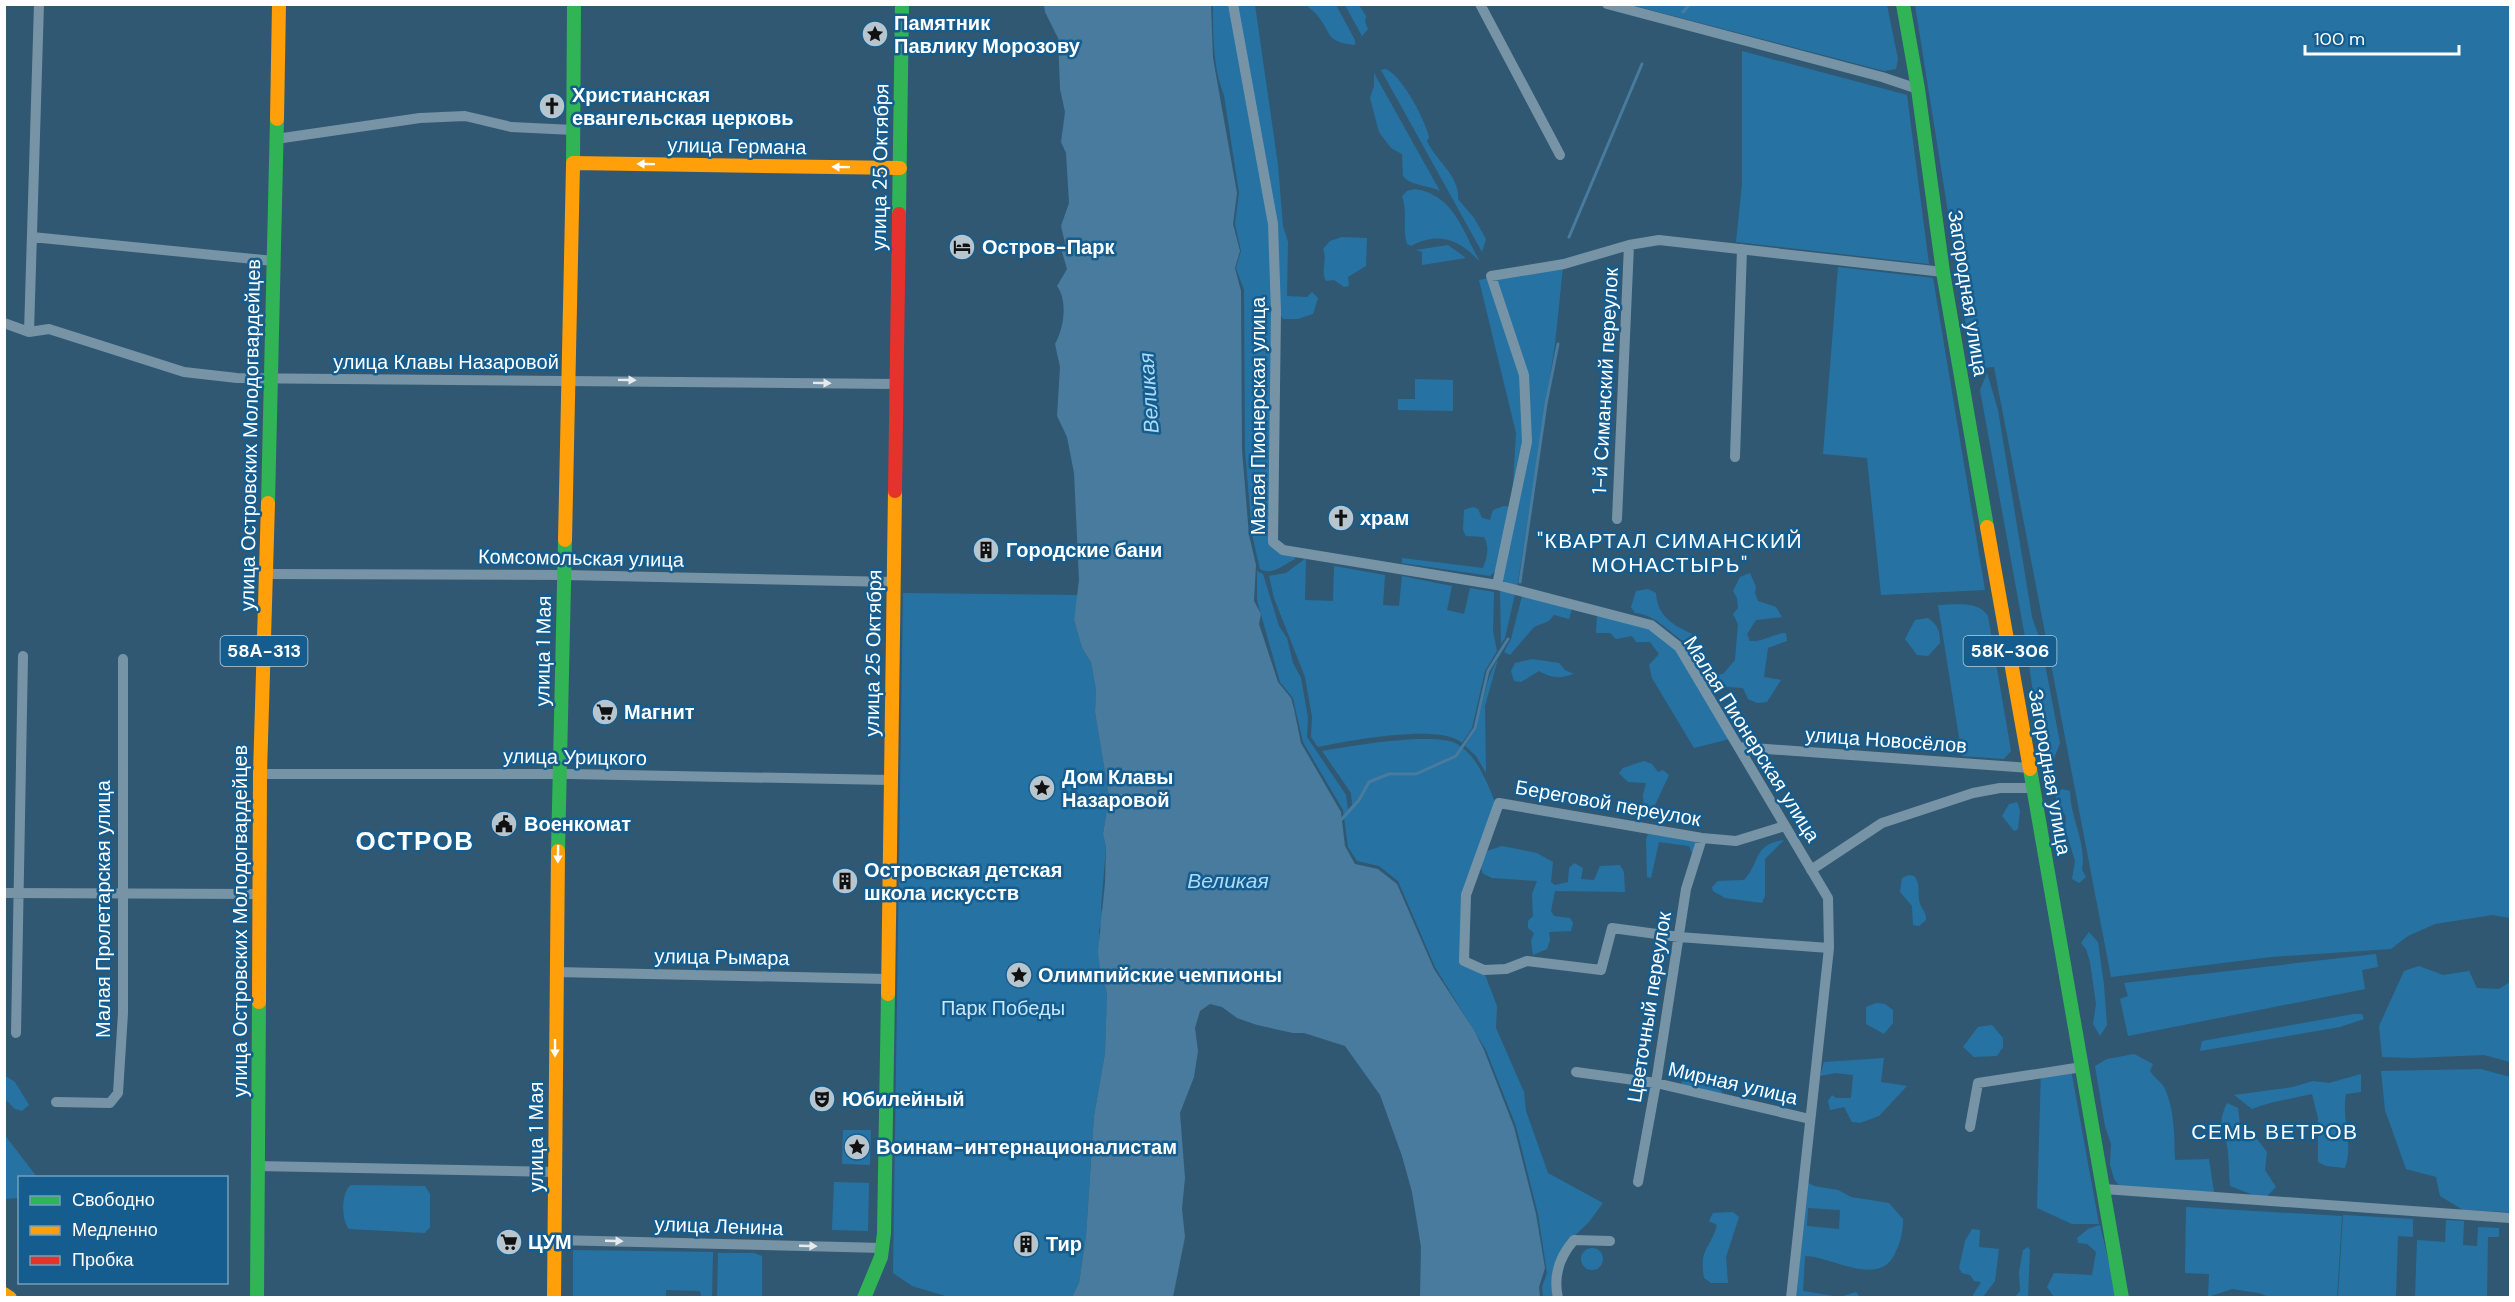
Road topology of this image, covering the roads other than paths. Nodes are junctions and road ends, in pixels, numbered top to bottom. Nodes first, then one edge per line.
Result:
1 (39, 4) edge
2 (279, 4) edge
3 (574, 4) edge
4 (902, 4) edge
5 (1233, 4) edge
6 (1480, 4) edge
7 (1607, 4) edge
8 (1903, 4) edge
9 (1918, 89) junction
10 (574, 130) junction
11 (276, 139) junction
12 (1560, 155) dead end
13 (573, 163) junction
14 (900, 168) junction
15 (32, 237) junction
16 (1629, 245) junction
17 (1742, 249) junction
18 (274, 261) junction
19 (1943, 272) junction
20 (4, 323) edge
21 (29, 332) junction
22 (272, 380) junction
23 (568, 380) junction
24 (896, 384) junction
25 (1735, 457) dead end
26 (1617, 519) dead end
27 (267, 574) junction
28 (564, 575) junction
29 (894, 582) junction
30 (1497, 585) junction
31 (23, 656) dead end
32 (123, 659) dead end
33 (1739, 747) junction
34 (2030, 768) junction
35 (260, 774) junction
36 (560, 774) junction
37 (890, 780) junction
38 (2033, 788) junction
39 (1785, 826) junction
40 (1702, 838) junction
41 (1811, 870) junction
42 (122, 892) junction
43 (4, 893) edge
44 (19, 894) junction
45 (260, 894) junction
46 (1679, 937) junction
47 (1829, 948) junction
48 (555, 972) junction
49 (887, 979) junction
50 (16, 1033) dead end
51 (2082, 1067) junction
52 (1576, 1072) dead end
53 (1656, 1083) junction
54 (56, 1102) dead end
55 (1810, 1119) junction
56 (1970, 1127) dead end
57 (257, 1166) junction
58 (556, 1172) junction
59 (1638, 1182) dead end
60 (2104, 1189) junction
61 (2511, 1218) edge
62 (555, 1240) junction
63 (1610, 1241) dead end
64 (883, 1248) junction
65 (878, 1266) junction
66 (4, 1294) edge
67 (10, 1298) edge
68 (257, 1298) edge
69 (554, 1298) edge
70 (852, 1298) edge
71 (864, 1298) edge
72 (1558, 1298) edge
73 (1791, 1298) edge
74 (2122, 1298) edge

1 - 15 street
2 - 11 main road, улица Островских Молодогвардейцев / 58А-313
3 - 10 main road, улица 1 Мая
4 - 14 main road, улица 25 Октября
5 - 30 street, Малая Пионерская улица
6 - 12 street
7 - 9 street
8 - 9 main road, Загородная улица / 58К-306
9 - 19 main road, Загородная улица / 58К-306
10 - 11 street
10 - 13 main road, улица 1 Мая
11 - 18 main road, улица Островских Молодогвардейцев / 58А-313
14 -> 13 main road, улица Германа
13 - 23 main road, улица 1 Мая
14 - 24 main road, улица 25 Октября
15 - 18 street
15 - 21 street
16 - 17 street
16 - 26 street, 1-й Симанский переулок
16 - 30 street
17 - 19 street
17 - 25 street
18 - 22 main road, улица Островских Молодогвардейцев / 58А-313
19 - 34 main road, Загородная улица / 58К-306
20 - 21 street, улица Клавы Назаровой
21 - 22 street, улица Клавы Назаровой
22 - 23 street, улица Клавы Назаровой
22 - 27 main road, улица Островских Молодогвардейцев / 58А-313
23 -> 24 street, улица Клавы Назаровой
23 - 28 main road, улица 1 Мая
24 - 29 main road, улица 25 Октября
27 - 28 street, Комсомольская улица
27 - 35 main road, улица Островских Молодогвардейцев / 58А-313
28 - 29 street, Комсомольская улица
28 - 36 main road, улица 1 Мая
29 - 37 main road, улица 25 Октября
30 - 33 street, Малая Пионерская улица
31 - 44 street
32 - 42 street, Малая Пролетарская улица
33 - 34 street, улица Новосёлов
33 - 39 street, Малая Пионерская улица
34 - 38 main road, Загородная улица / 58К-306
35 - 36 street, улица Урицкого
35 - 45 main road, улица Островских Молодогвардейцев / 58А-313
36 - 37 street, улица Урицкого
36 -> 48 main road, улица 1 Мая
37 - 49 main road, улица 25 Октября
38 - 41 street
38 - 51 main road, Загородная улица / 58К-306
39 - 40 street, Береговой переулок
39 - 41 street, Малая Пионерская улица
40 - 46 street, Цветочный переулок
40 - 46 street, Береговой переулок
41 - 47 street, Малая Пионерская улица
42 - 44 street
42 - 45 street
42 - 54 street, Малая Пролетарская улица
43 - 44 street
44 - 50 street
45 - 57 main road, улица Островских Молодогвардейцев / 58А-313
46 - 47 street
46 - 53 street, Цветочный переулок
47 - 55 street, Малая Пионерская улица
48 - 49 street, улица Рымара
48 -> 58 main road, улица 1 Мая
49 - 64 main road, улица 25 Октября
51 - 56 street
51 - 60 main road, Загородная улица / 58К-306
52 - 53 street, Мирная улица
53 - 55 street, Мирная улица
53 - 59 street, Цветочный переулок
55 - 73 street, Малая Пионерская улица
57 - 58 street
57 - 68 main road, улица Островских Молодогвардейцев / 58А-313
58 - 62 main road, улица 1 Мая
60 - 61 street
60 - 74 main road, Загородная улица / 58К-306
62 -> 64 street, улица Ленина
62 - 69 main road, улица 1 Мая
63 - 72 street
64 - 65 main road, улица 25 Октября
65 - 70 main road
65 - 71 main road, улица 25 Октября
66 - 67 main road

